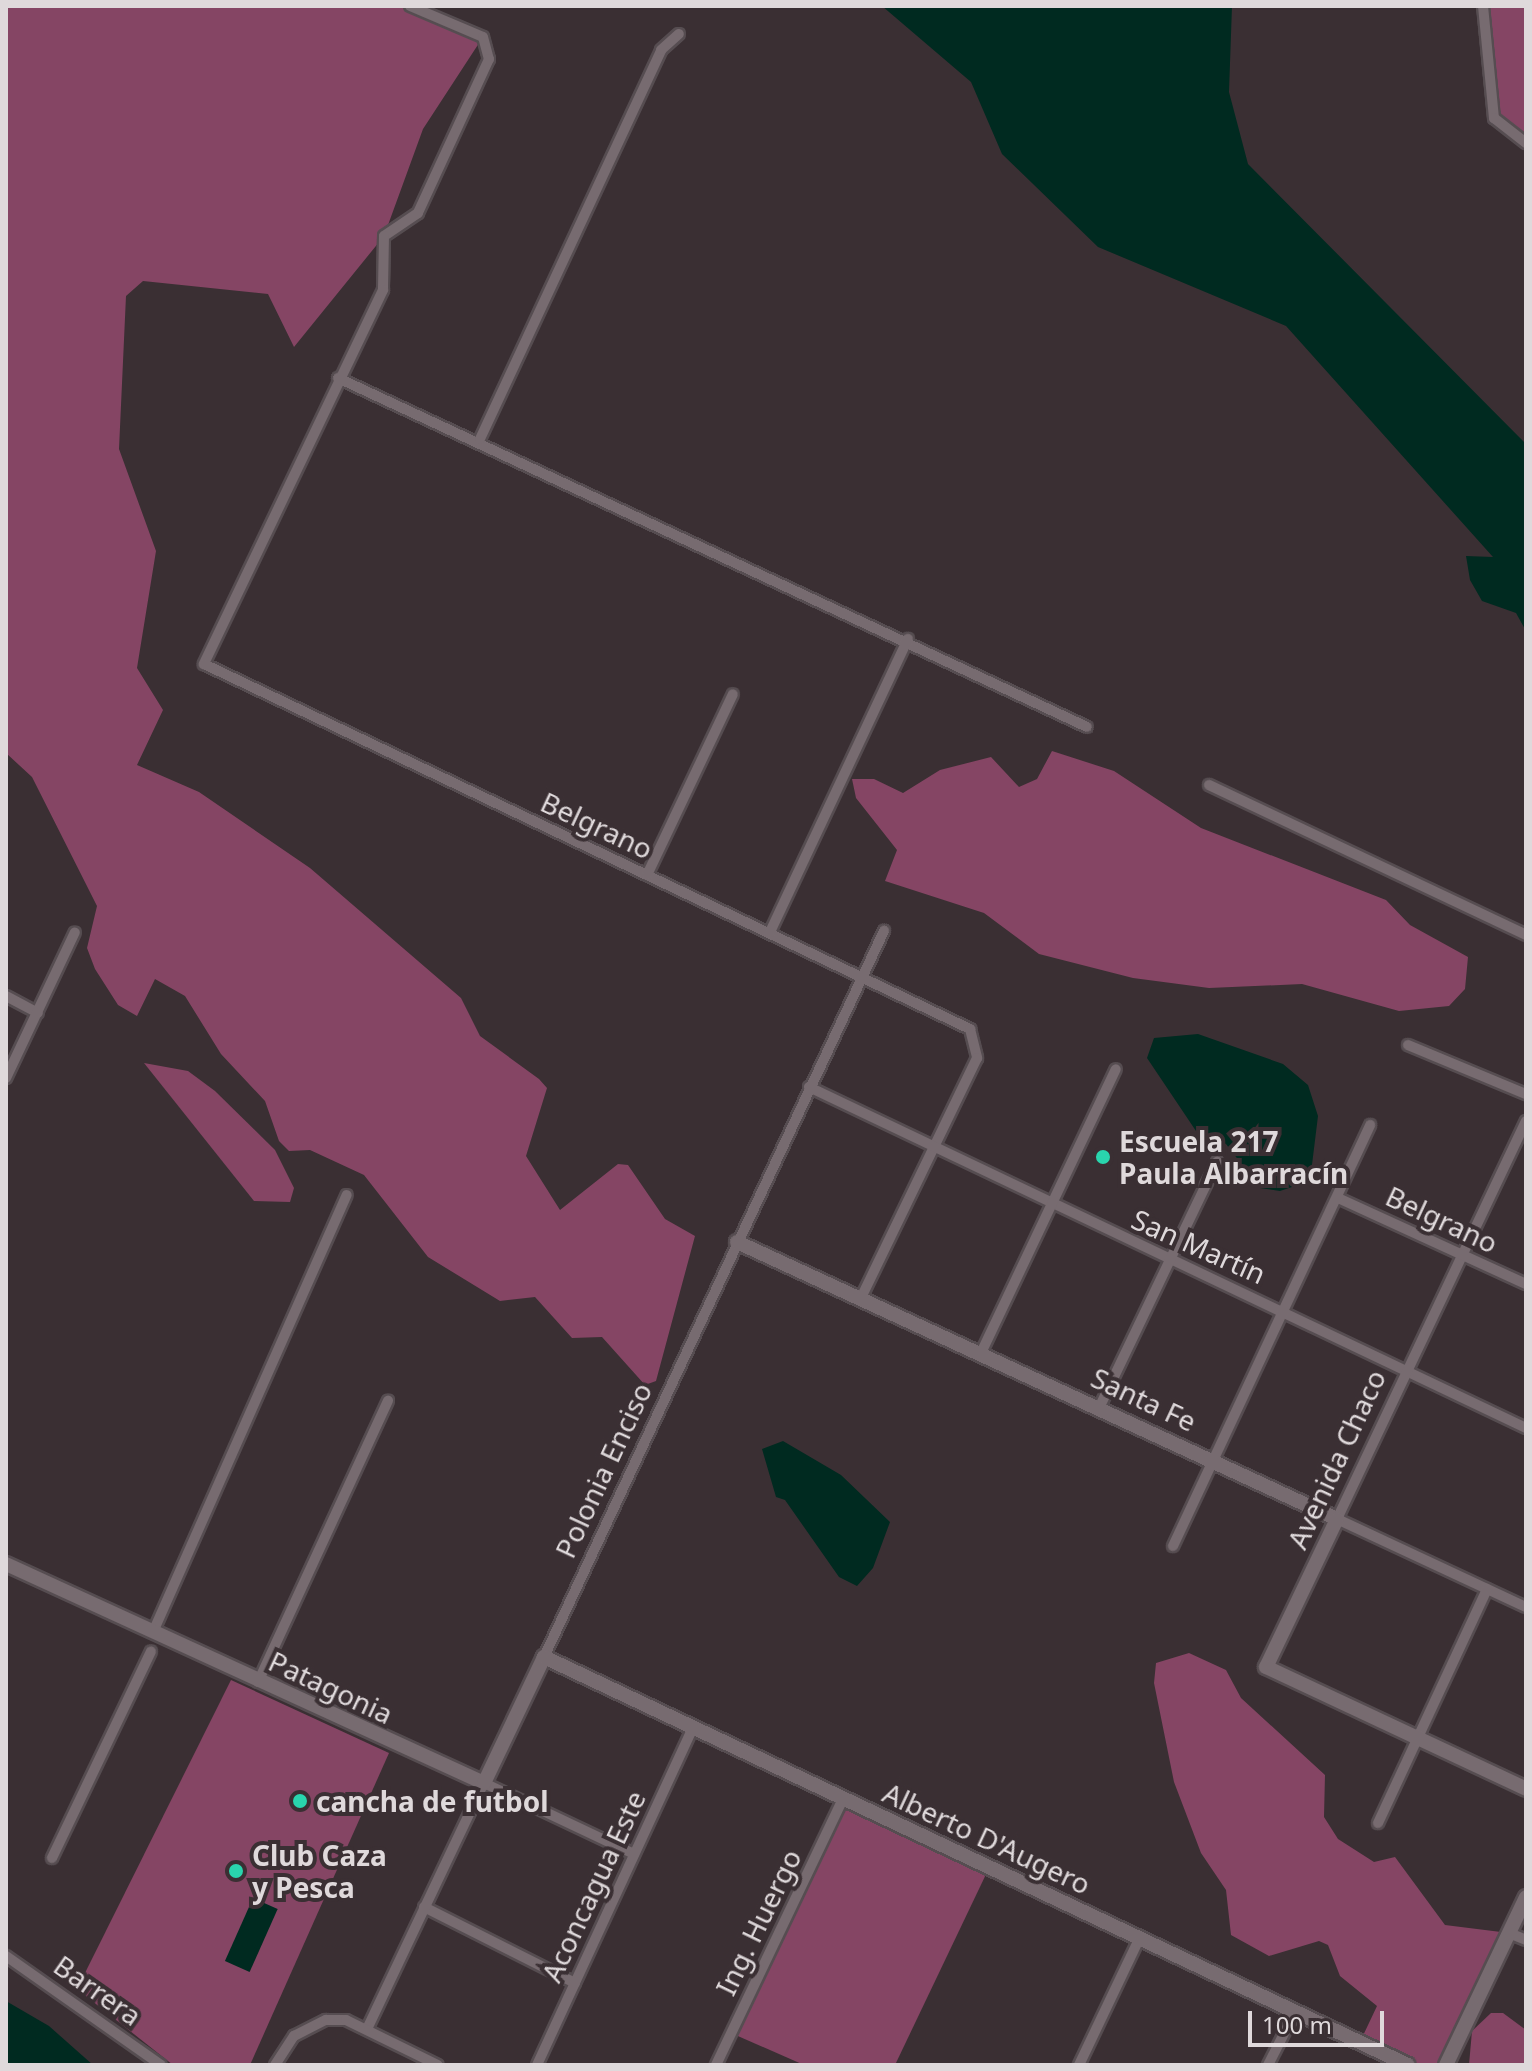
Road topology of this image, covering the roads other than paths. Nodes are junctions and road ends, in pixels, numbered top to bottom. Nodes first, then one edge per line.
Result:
1 (410, 6) edge
2 (1483, 6) edge
3 (679, 34) dead end
4 (1526, 143) edge
5 (338, 378) junction
6 (480, 439) junction
7 (908, 639) junction
8 (733, 694) dead end
9 (1087, 727) dead end
10 (1209, 785) dead end
11 (647, 875) junction
12 (884, 931) dead end
13 (75, 932) dead end
14 (770, 932) junction
15 (1526, 935) edge
16 (861, 976) junction
17 (6, 996) edge
18 (38, 1013) junction
19 (1408, 1045) dead end
20 (1116, 1069) dead end
21 (6, 1078) edge
22 (809, 1087) junction
23 (1526, 1094) edge
24 (1526, 1121) edge
25 (1370, 1125) dead end
26 (932, 1150) junction
27 (1217, 1162) dead end
28 (347, 1195) dead end
29 (1338, 1198) junction
30 (1049, 1205) junction
31 (737, 1242) junction
32 (1461, 1254) junction
33 (1169, 1260) junction
34 (1526, 1284) edge
35 (862, 1296) junction
36 (1287, 1311) junction
37 (981, 1353) junction
38 (1407, 1369) junction
39 (388, 1401) dead end
40 (1100, 1406) junction
41 (1526, 1428) edge
42 (1215, 1461) junction
43 (1337, 1519) junction
44 (1173, 1546) dead end
45 (6, 1564) edge
46 (1487, 1589) junction
47 (1526, 1607) edge
48 (154, 1641) junction
49 (544, 1657) junction
50 (258, 1682) junction
51 (693, 1727) junction
52 (1419, 1739) junction
53 (484, 1783) junction
54 (1526, 1789) edge
55 (843, 1799) junction
56 (1378, 1823) dead end
57 (634, 1854) junction
58 (52, 1858) dead end
59 (1526, 1897) edge
60 (424, 1907) junction
61 (1509, 1933) junction
62 (1139, 1939) junction
63 (1526, 1940) edge
64 (6, 1956) edge
65 (575, 1983) junction
66 (1295, 2012) junction
67 (367, 2029) junction
68 (161, 2065) edge
69 (275, 2065) edge
70 (438, 2065) edge
71 (537, 2065) edge
72 (716, 2065) edge
73 (1079, 2065) edge
74 (1268, 2065) edge
75 (1408, 2065) edge
76 (1446, 2065) edge

1 - 5 street
2 - 4 street
3 - 6 street
5 - 6 street
5 - 11 street, Belgrano
6 - 7 street
7 - 9 street
7 - 14 street
8 - 11 street
10 - 15 street
11 - 14 street, Belgrano
12 - 16 street, Polonia Enciso
13 - 18 street
14 - 16 street, Belgrano
16 - 22 street, Polonia Enciso
16 - 26 street, Belgrano
17 - 18 street
18 - 21 street
19 - 23 street
20 - 30 street
22 - 26 street, San Martín
22 - 31 street, Polonia Enciso
24 - 32 street, Avenida Chaco
25 - 29 street
26 - 30 street, San Martín
26 - 35 street
27 - 33 street
28 - 48 street
29 - 32 street, Belgrano
29 - 36 street
30 - 33 street, San Martín
30 - 37 street
31 - 35 main road, Santa Fe
31 - 49 street, Polonia Enciso
32 - 34 street, Belgrano
32 - 38 street, Avenida Chaco
33 - 36 street, San Martín
33 - 40 street
35 - 37 main road, Santa Fe
36 - 38 street, San Martín
36 - 42 street
37 - 40 main road, Santa Fe
38 - 41 street, San Martín
38 - 43 street, Avenida Chaco
39 - 50 street
40 - 42 main road, Santa Fe
42 - 43 main road, Santa Fe
42 - 44 street
43 - 46 street, Santa Fe
43 - 52 main road, Avenida Chaco
45 - 48 main road, Patagonia
46 - 47 street, Santa Fe
46 - 52 street
48 - 50 main road, Patagonia
48 - 58 street
49 - 51 main road, Alberto D'Augero
49 - 53 main road, Polonia Enciso
50 - 53 main road, Patagonia
51 - 55 main road, Alberto D'Augero
51 - 57 street, Aconcagua Este
52 - 54 main road
52 - 56 street
53 - 57 street, Patagonia
53 - 60 street, Polonia Enciso
55 - 62 main road, Alberto D'Augero
55 - 72 street, Ing. Huergo
57 - 65 street, Aconcagua Este
59 - 61 main road
60 - 65 street
60 - 67 street, Polonia Enciso
61 - 63 street
61 - 76 main road
62 - 66 main road, Alberto D'Augero
62 - 73 street
64 - 68 street, Barrera
65 - 71 street, Aconcagua Este
66 - 74 street
66 - 75 main road, Alberto D'Augero
67 - 69 street
67 - 70 street

